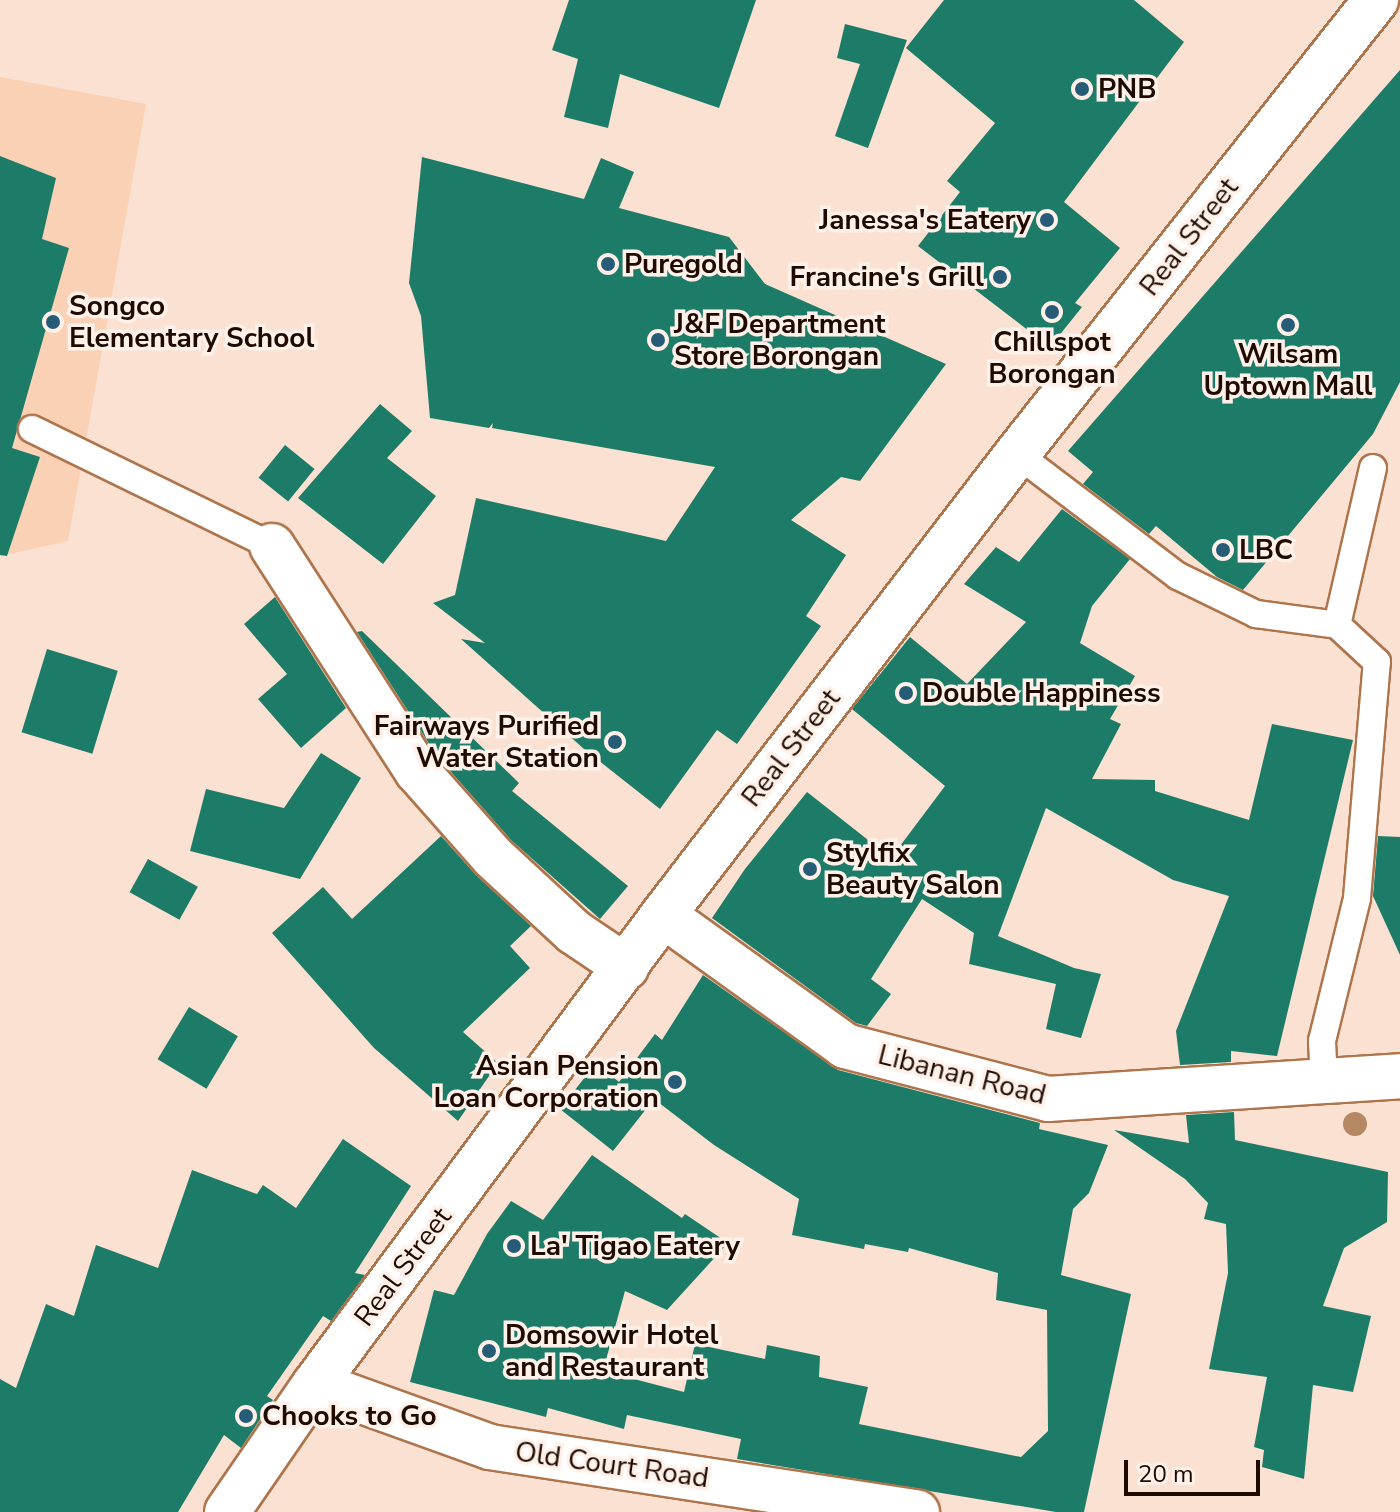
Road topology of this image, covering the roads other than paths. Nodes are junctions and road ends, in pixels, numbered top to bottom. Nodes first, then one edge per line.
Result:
1 (1376, 0) edge
2 (32, 429) dead end
3 (1017, 454) junction
4 (1373, 468) dead end
5 (272, 546) joint
6 (1337, 625) junction
7 (663, 915) junction
8 (626, 967) junction
9 (1400, 1076) edge
10 (1324, 1081) junction
11 (315, 1384) junction
12 (227, 1512) edge
13 (917, 1512) edge

1 - 3 street, Real Street
2 - 5 lane
3 - 6 lane
3 - 7 street, Real Street
4 - 6 lane
5 - 8 street
6 - 10 lane
7 - 8 street, Real Street
7 - 10 street, Libanan Road
8 - 11 street, Real Street
9 - 10 street, Libanan Road
11 - 12 street, Real Street
11 - 13 street, Old Court Road

